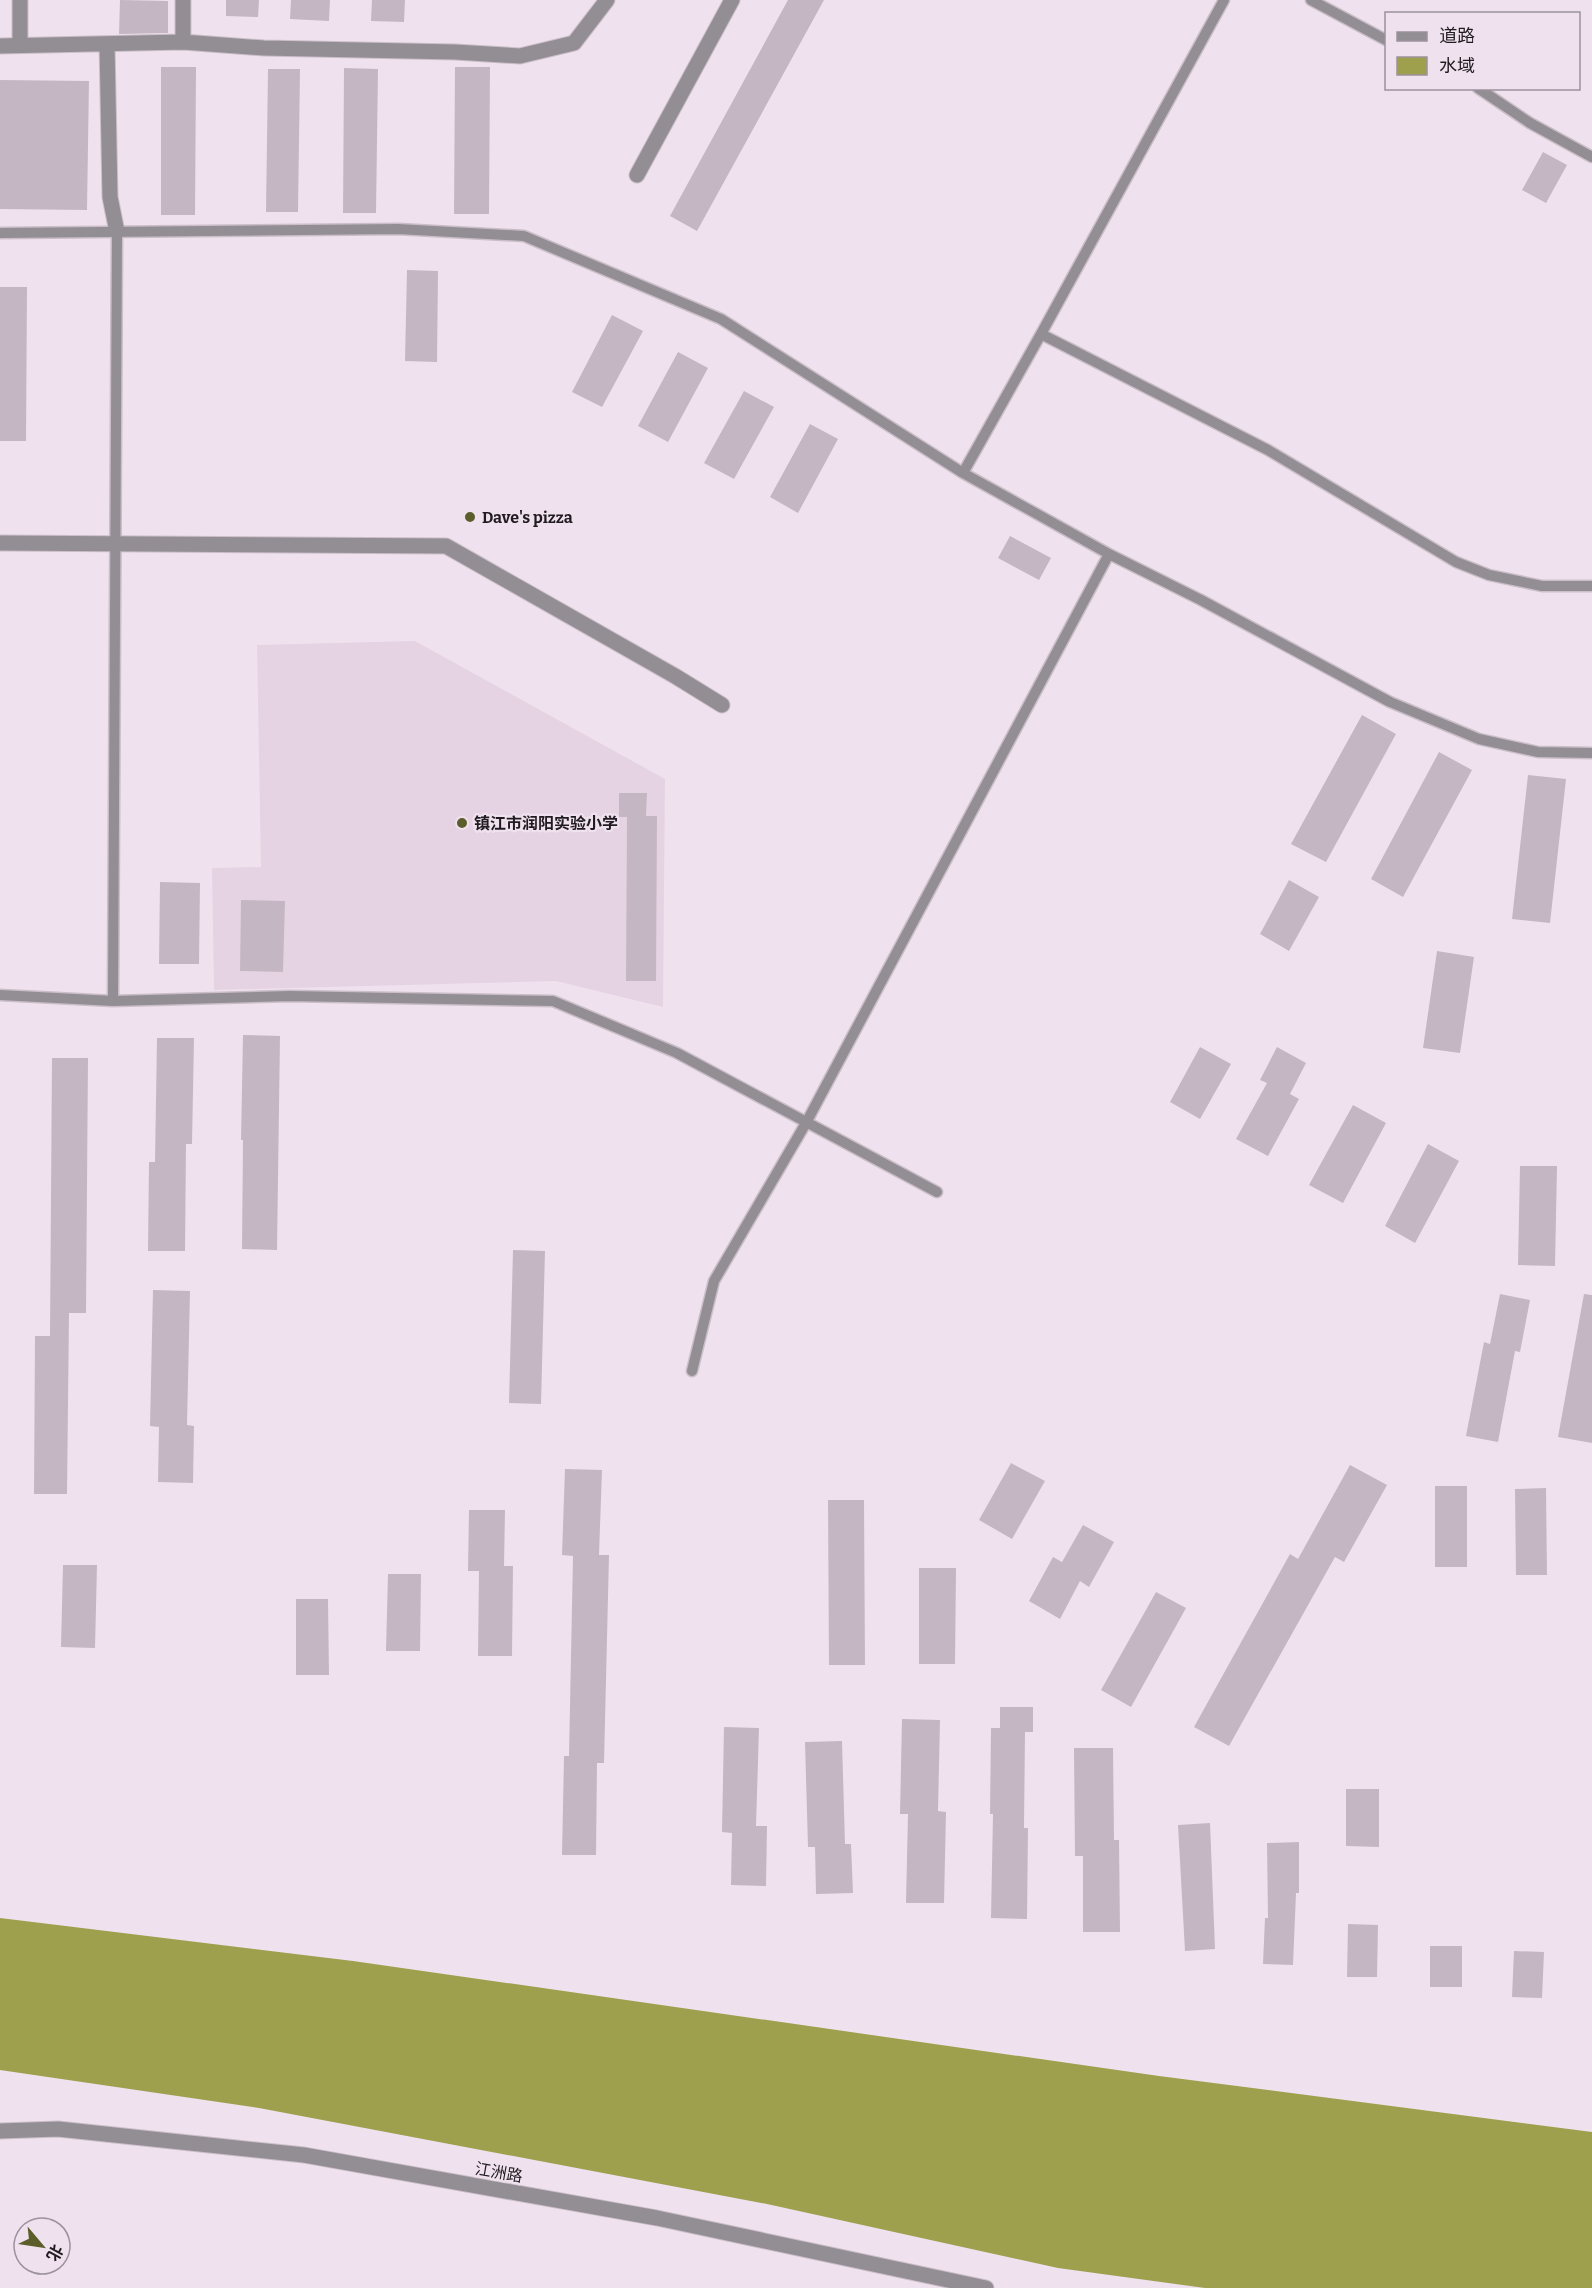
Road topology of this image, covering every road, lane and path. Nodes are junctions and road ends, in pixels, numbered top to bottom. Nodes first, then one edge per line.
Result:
1 (20, 0) edge
2 (183, 0) edge
3 (607, 0) edge
4 (732, 0) edge
5 (1224, 0) edge
6 (1311, 0) edge
7 (1385, 39) edge
8 (183, 42) junction
9 (107, 44) junction
10 (20, 45) junction
11 (0, 46) edge
12 (1481, 90) edge
13 (1592, 157) edge
14 (637, 175) dead end
15 (117, 232) junction
16 (0, 233) edge
17 (1041, 334) junction
18 (963, 473) junction
19 (0, 543) edge
20 (116, 544) junction
21 (1109, 554) junction
22 (1592, 586) edge
23 (722, 705) dead end
24 (1592, 753) edge
25 (0, 994) edge
26 (113, 1001) junction
27 (806, 1124) junction
28 (937, 1192) dead end
29 (692, 1371) dead end
30 (0, 2131) edge
31 (986, 2288) edge

1 - 10 street
2 - 8 street
3 - 8 street
4 - 14 street
5 - 17 lane
6 - 7 lane
8 - 9 street
9 - 10 street
9 - 15 street
10 - 11 street
12 - 13 lane
15 - 16 lane
15 - 18 lane
15 - 20 lane
17 - 18 lane
17 - 22 lane
18 - 21 lane
19 - 20 street
20 - 23 street
20 - 26 lane
21 - 24 lane
21 - 27 lane
25 - 26 lane
26 - 27 lane
27 - 28 lane
27 - 29 lane
30 - 31 street, 江洲路

